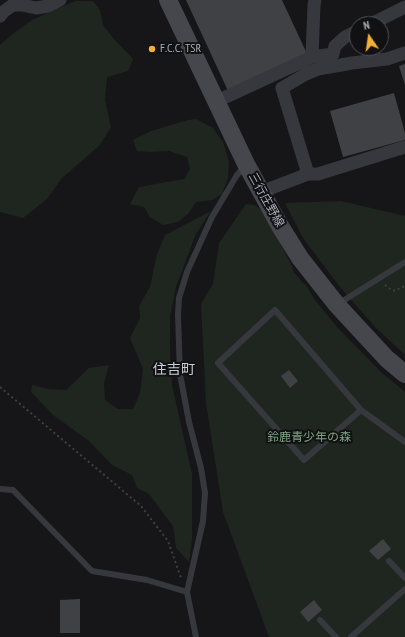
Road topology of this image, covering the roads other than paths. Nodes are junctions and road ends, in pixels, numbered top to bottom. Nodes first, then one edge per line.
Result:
1 (60, 0) edge
2 (168, 0) edge
3 (315, 0) edge
4 (405, 7) edge
5 (0, 16) edge
6 (387, 16) edge
7 (349, 35) edge
8 (405, 53) edge
9 (312, 57) junction
10 (335, 60) junction
11 (217, 102) junction
12 (405, 148) edge
13 (246, 164) junction
14 (308, 174) junction
15 (261, 192) junction
16 (405, 262) edge
17 (337, 304) junction
18 (405, 374) edge
19 (361, 410) junction
20 (405, 442) edge
21 (0, 488) edge
22 (389, 561) dead end
23 (405, 578) edge
24 (405, 590) edge
25 (186, 592) junction
26 (320, 620) dead end
27 (196, 637) edge
28 (336, 637) edge
29 (351, 637) edge

1 - 5 street
2 - 11 main road, 三行庄野線
3 - 9 street
4 - 6 street
7 - 10 street
8 - 10 street
9 - 10 street
9 - 11 street
10 - 14 street
11 - 13 main road, 三行庄野線
12 - 14 street
13 - 15 main road, 三行庄野線
13 - 25 lane
14 - 15 street
15 - 17 main road, 三行庄野線
16 - 17 lane
17 - 18 main road, 三行庄野線
19 - 19 lane
19 - 20 lane
21 - 25 lane
22 - 23 lane
24 - 29 lane
25 - 27 lane
26 - 28 lane

